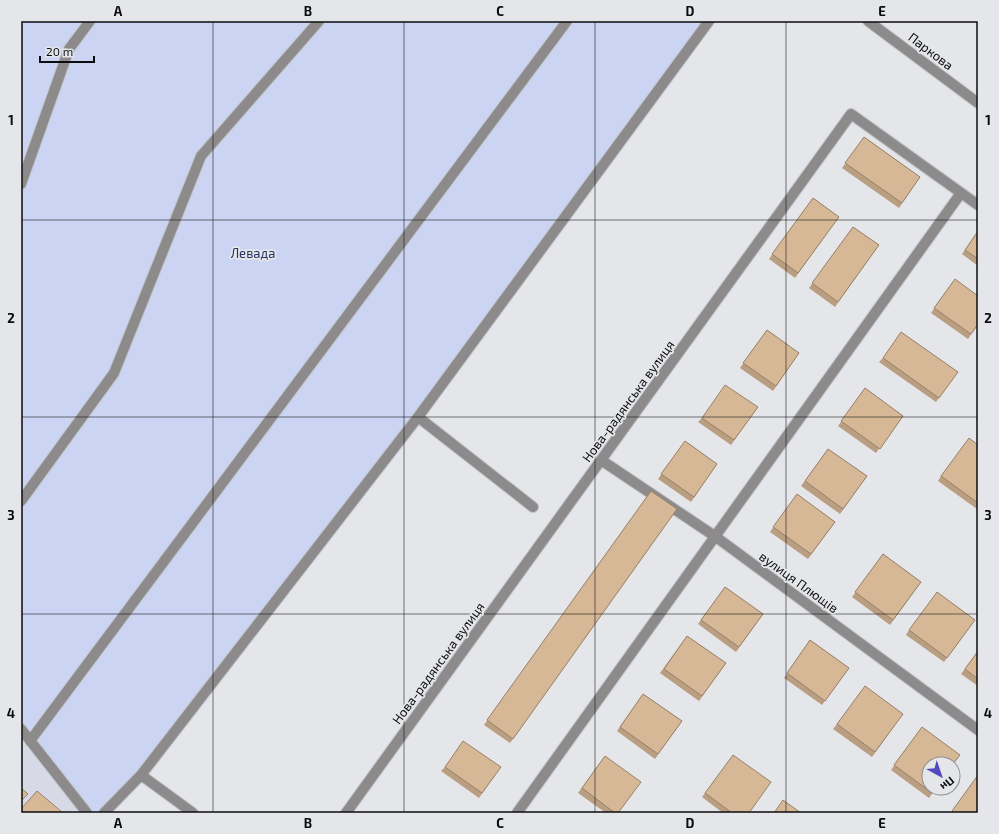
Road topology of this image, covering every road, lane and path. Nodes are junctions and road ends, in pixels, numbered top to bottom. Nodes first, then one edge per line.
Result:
1 (90, 21) edge
2 (319, 21) edge
3 (567, 21) edge
4 (709, 21) edge
5 (868, 21) edge
6 (978, 103) edge
7 (21, 184) edge
8 (962, 193) junction
9 (978, 205) edge
10 (418, 417) junction
11 (601, 460) junction
12 (21, 501) edge
13 (533, 508) dead end
14 (716, 537) junction
15 (21, 729) edge
16 (978, 730) edge
17 (30, 741) junction
18 (141, 775) junction
19 (87, 813) edge
20 (104, 813) edge
21 (193, 813) edge
22 (346, 813) edge
23 (517, 813) edge

1 - 7 street
2 - 12 street
3 - 17 street
4 - 10 street
5 - 6 street, Паркова
8 - 9 street, Нова-радянська вулиця
8 - 11 street, Нова-радянська вулиця
8 - 14 street
10 - 13 street
10 - 18 street
11 - 14 street, вулиця Плющів
11 - 22 street, Нова-радянська вулиця
14 - 16 street, вулиця Плющів
14 - 23 street
15 - 17 street
17 - 19 street
18 - 20 street
18 - 21 street

